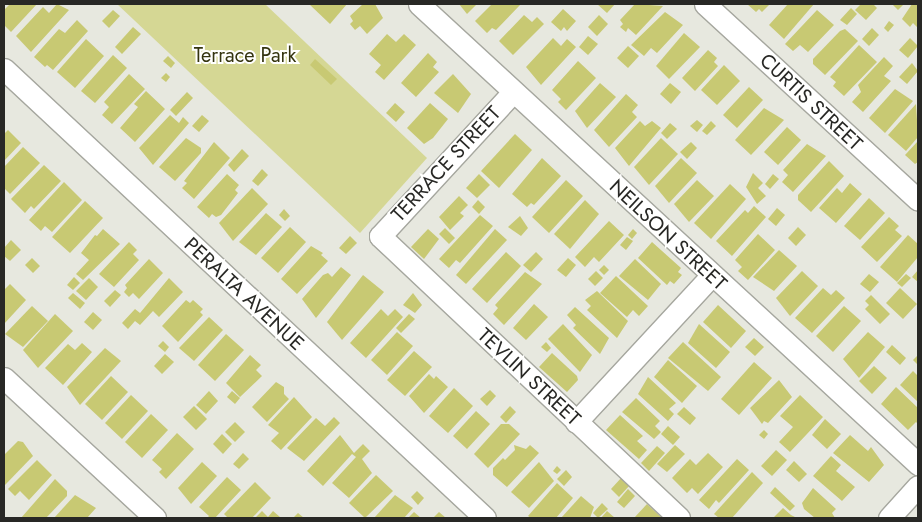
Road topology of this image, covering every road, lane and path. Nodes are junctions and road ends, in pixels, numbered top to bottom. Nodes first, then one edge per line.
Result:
1 (419, 4) edge
2 (705, 4) edge
3 (4, 69) edge
4 (513, 92) junction
5 (918, 200) edge
6 (380, 236) joint
7 (711, 276) junction
8 (4, 378) edge
9 (576, 422) junction
10 (918, 464) edge
11 (918, 486) edge
12 (155, 518) edge
13 (485, 518) edge
14 (679, 518) edge
15 (889, 518) edge

1 - 4 street, NEILSON STREET
2 - 5 street, CURTIS STREET
3 - 13 street, PERALTA AVENUE
4 - 6 street, TERRACE STREET
4 - 7 street, NEILSON STREET
6 - 9 street, TEVLIN STREET
7 - 9 street
7 - 10 street, NEILSON STREET
8 - 12 street
9 - 14 street, TEVLIN STREET
11 - 15 street

